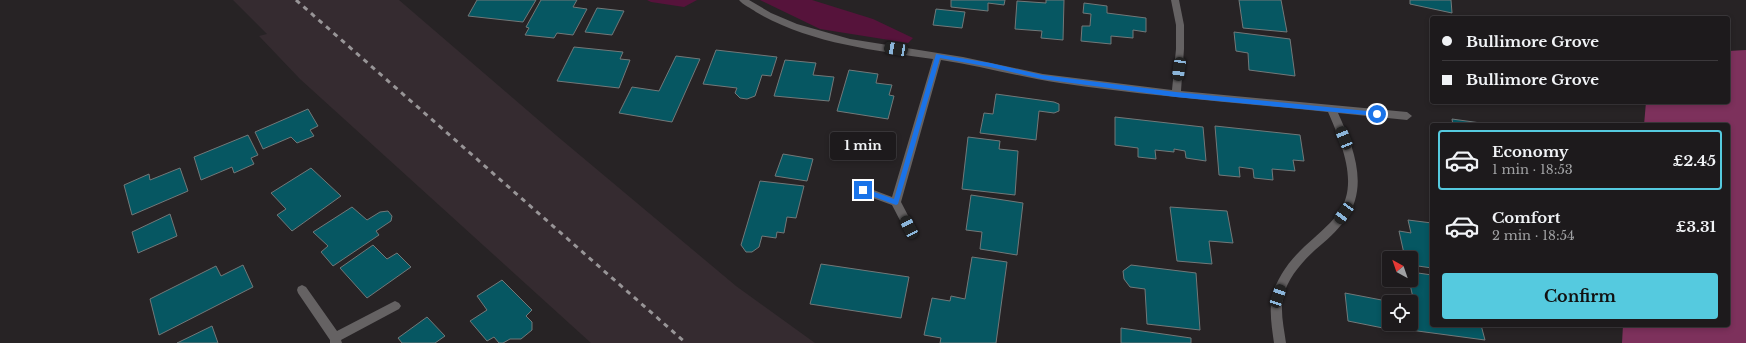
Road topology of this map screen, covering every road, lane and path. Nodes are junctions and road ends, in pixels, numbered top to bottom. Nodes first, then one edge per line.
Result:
1 (743, 0) edge
2 (1175, 0) edge
3 (938, 56) junction
4 (1176, 94) junction
5 (1332, 110) junction
6 (1407, 116) dead end
7 (863, 190) dead end
8 (896, 202) junction
9 (909, 227) dead end
10 (302, 290) dead end
11 (396, 306) dead end
12 (335, 341) edge
13 (1280, 343) edge

1 - 3 street
2 - 4 street
3 - 4 street
3 - 8 street
4 - 5 street
5 - 6 street
5 - 13 street
7 - 8 street
8 - 9 street
10 - 12 street
11 - 12 street

